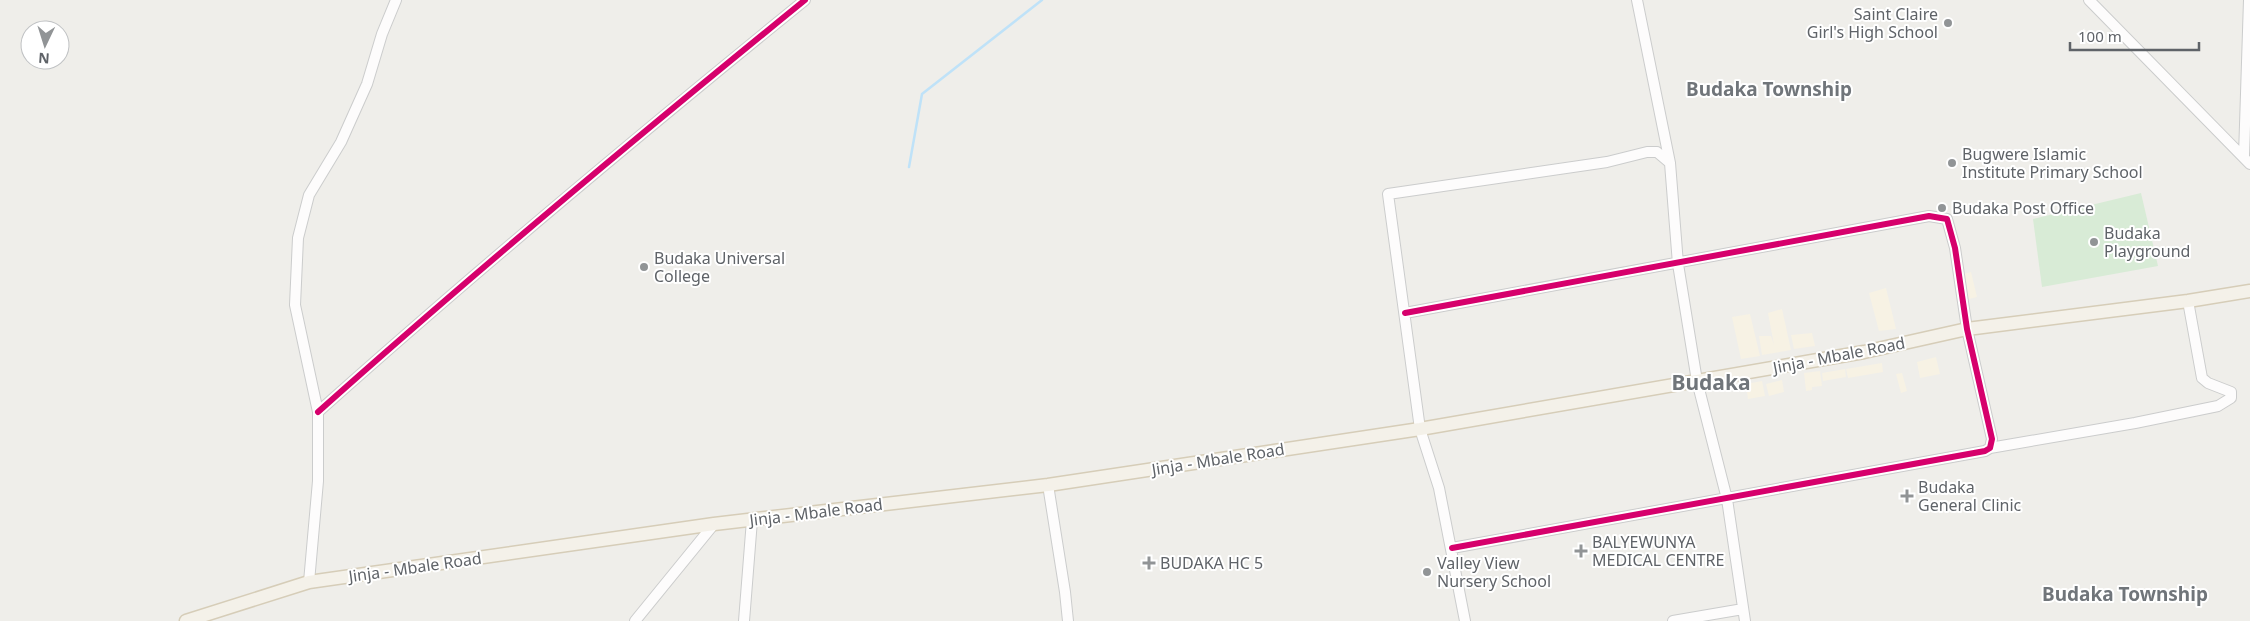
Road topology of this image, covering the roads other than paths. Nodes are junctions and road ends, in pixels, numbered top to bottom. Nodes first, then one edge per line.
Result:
1 (396, 0) edge
2 (805, 0) edge
3 (1637, 0) edge
4 (2089, 0) edge
5 (2249, 0) edge
6 (2247, 160) edge
7 (1670, 163) junction
8 (1678, 264) junction
9 (2250, 291) edge
10 (2188, 301) junction
11 (1405, 313) junction
12 (1967, 329) junction
13 (1697, 381) junction
14 (318, 412) junction
15 (1420, 429) junction
16 (1990, 448) junction
17 (1048, 485) junction
18 (1727, 499) junction
19 (752, 520) junction
20 (714, 524) junction
21 (1452, 548) junction
22 (309, 582) junction
23 (1743, 609) junction
24 (186, 621) edge
25 (635, 621) edge
26 (744, 621) edge
27 (1068, 621) edge
28 (1466, 621) edge
29 (1673, 621) edge
30 (1745, 621) edge

1 - 14 street
2 - 14 street
3 - 7 street
4 - 6 street
5 - 6 street
7 - 8 street
7 - 11 street
8 - 11 street
8 - 12 street
8 - 13 street
9 - 10 main road, Jinja - Mbale Road
10 - 12 main road, Jinja - Mbale Road
10 - 16 street
11 - 15 street
12 - 13 main road, Jinja - Mbale Road
12 - 16 street
13 - 15 main road, Jinja - Mbale Road
13 - 18 street
14 - 22 street
15 - 17 main road, Jinja - Mbale Road
15 - 21 street
16 - 18 street
17 - 19 main road, Jinja - Mbale Road
17 - 27 street
18 - 21 street
18 - 23 street
19 - 20 main road, Jinja - Mbale Road
19 - 26 street
20 - 22 main road, Jinja - Mbale Road
20 - 25 street
21 - 28 street
22 - 24 main road, Jinja - Mbale Road
23 - 29 street
23 - 30 street

